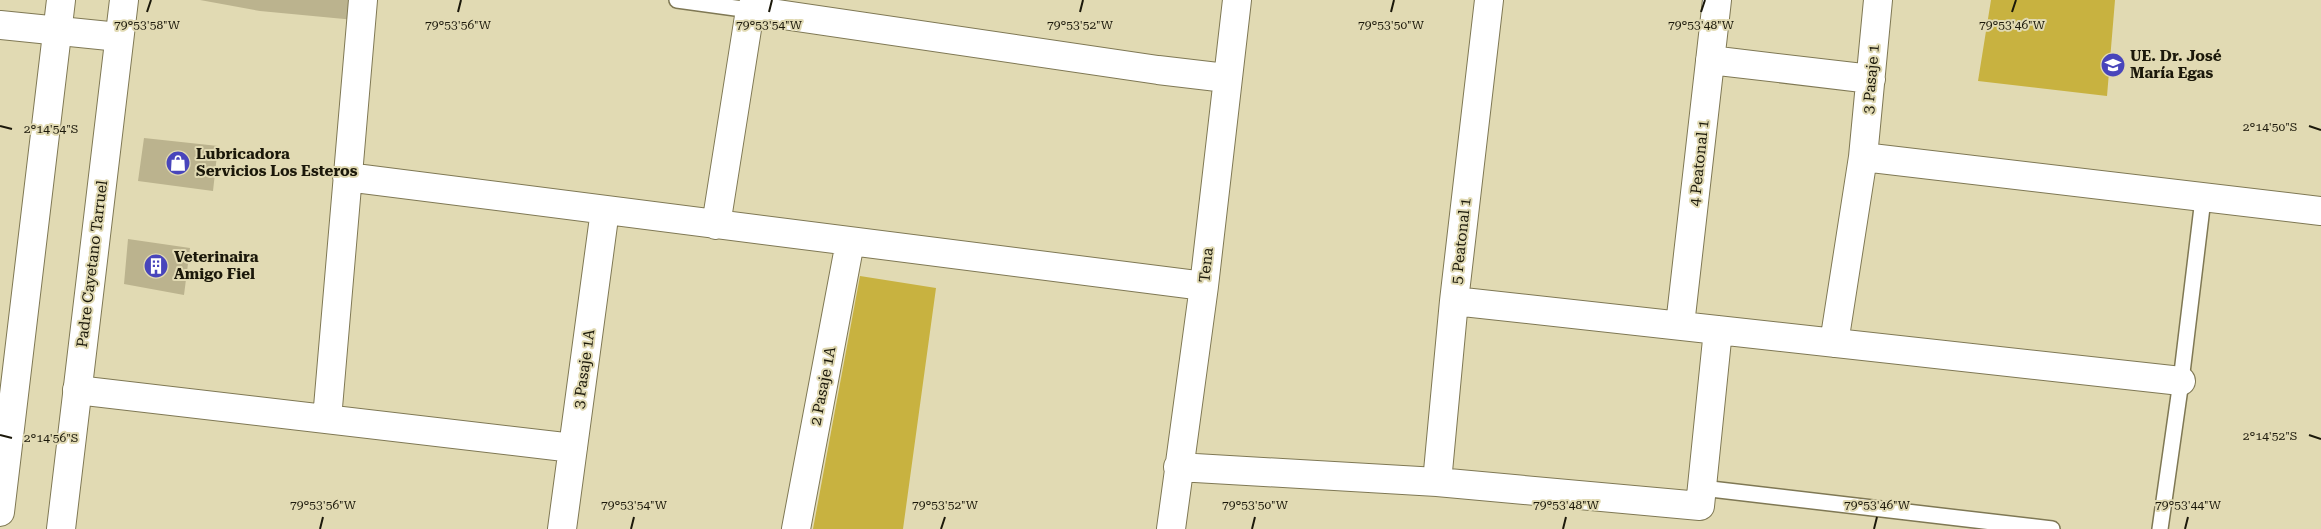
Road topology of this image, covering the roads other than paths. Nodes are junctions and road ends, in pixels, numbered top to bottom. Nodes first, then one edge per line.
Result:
1 (61, 0) edge
2 (124, 0) edge
3 (363, 0) edge
4 (677, 0) edge
5 (1237, 0) edge
6 (1488, 0) edge
7 (1717, 0) edge
8 (1878, 0) edge
9 (750, 10) junction
10 (0, 25) edge
11 (58, 31) junction
12 (119, 37) junction
13 (1710, 60) junction
14 (1226, 78) junction
15 (1871, 79) junction
16 (1863, 157) junction
17 (347, 178) junction
18 (2203, 199) junction
19 (606, 210) junction
20 (2321, 211) edge
21 (716, 225) junction
22 (850, 242) junction
23 (1204, 286) junction
24 (1454, 301) junction
25 (1680, 325) junction
26 (1718, 330) junction
27 (1834, 343) junction
28 (2181, 381) junction
29 (77, 390) junction
30 (327, 419) junction
31 (573, 448) junction
32 (1178, 467) junction
33 (1437, 482) junction
34 (1701, 497) junction
35 (0, 512) edge
36 (61, 529) edge
37 (562, 529) edge
38 (796, 529) edge
39 (1171, 529) edge
40 (2052, 529) edge
41 (2160, 529) edge

1 - 11 street
2 - 12 street, Padre Cayetano Tarruel
3 - 17 street
4 - 9 lane
5 - 14 street, Tena
6 - 24 street, 5 Peatonal 1
7 - 13 street, 4 Peatonal 1
8 - 15 street, 3 Pasaje 1
9 - 14 street
9 - 21 street
10 - 11 street
11 - 12 street
11 - 35 street
12 - 29 street, Padre Cayetano Tarruel
13 - 15 street
13 - 25 street, 4 Peatonal 1
14 - 23 street, Tena
15 - 16 street, 3 Pasaje 1
16 - 18 street
16 - 27 street, 3 Pasaje 1
17 - 19 street
17 - 30 street
18 - 20 street
18 - 28 lane
19 - 21 street
19 - 31 street, 3 Pasaje 1A
21 - 22 street
22 - 23 street
22 - 38 street, 2 Pasaje 1A
23 - 32 street, Tena
24 - 25 street
24 - 33 street, 5 Peatonal 1
25 - 26 street
26 - 27 street
26 - 34 street
27 - 28 street
28 - 41 lane
29 - 30 street
29 - 36 street, Padre Cayetano Tarruel
30 - 31 street
31 - 37 street, 3 Pasaje 1A
32 - 33 street
32 - 39 street, Tena
33 - 34 street
34 - 40 lane

